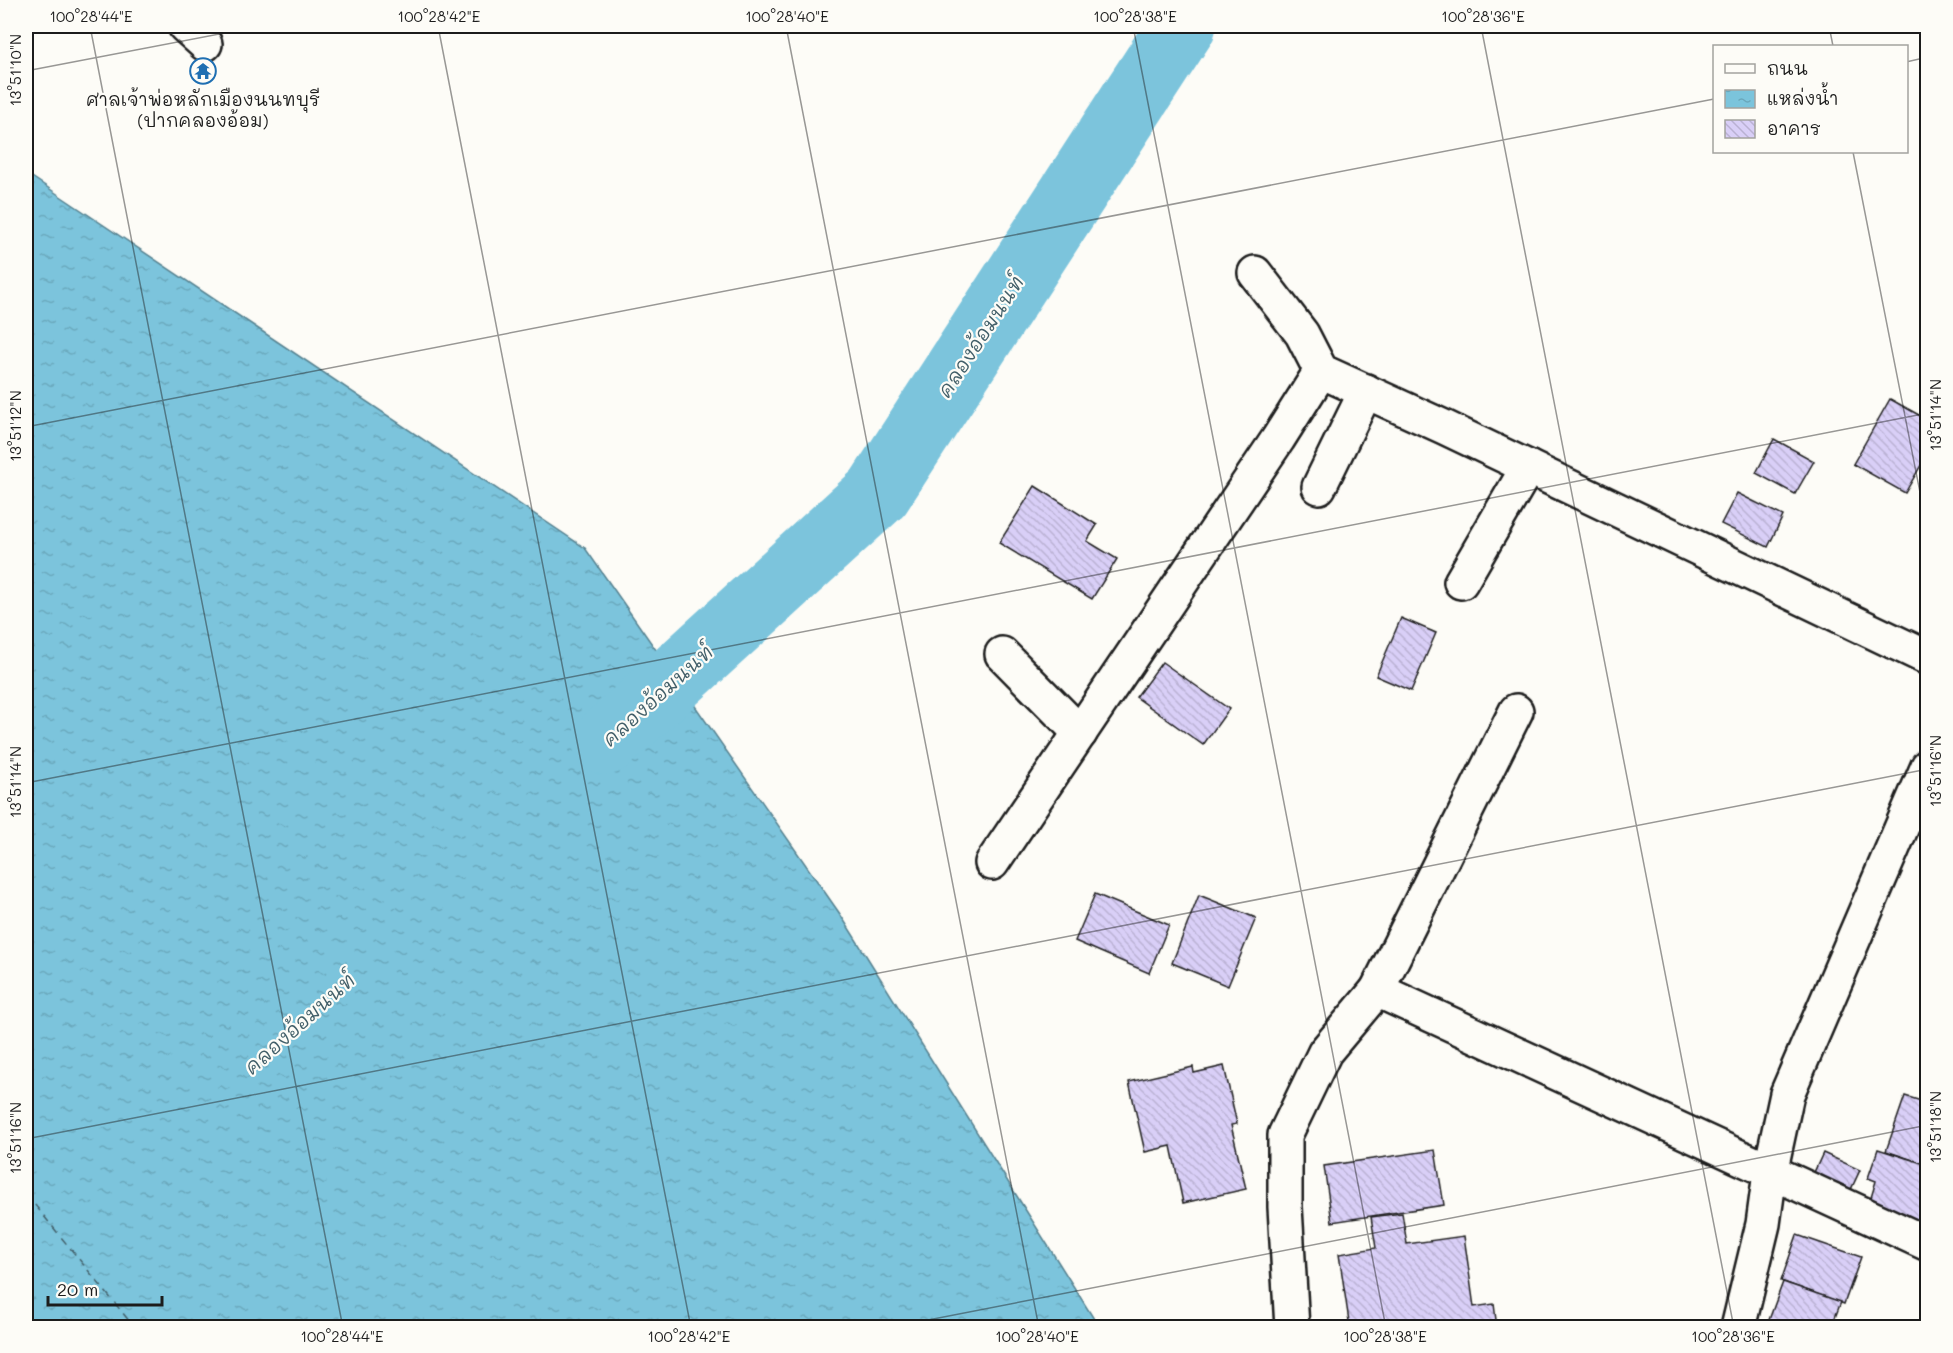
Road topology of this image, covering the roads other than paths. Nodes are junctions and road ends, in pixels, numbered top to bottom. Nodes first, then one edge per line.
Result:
1 (1255, 273) dead end
2 (1322, 371) junction
3 (1366, 391) junction
4 (1528, 467) junction
5 (1319, 487) dead end
6 (1461, 582) dead end
7 (1002, 654) dead end
8 (1928, 658) edge
9 (1516, 711) dead end
10 (1080, 733) junction
11 (1928, 766) edge
12 (992, 863) dead end
13 (1377, 990) junction
14 (1770, 1173) junction
15 (1928, 1244) edge
16 (1292, 1328) edge
17 (1738, 1328) edge

1 - 2 street
2 - 3 street
2 - 10 street
3 - 4 street
3 - 5 street
4 - 6 street
4 - 8 street
7 - 10 street
9 - 13 street
10 - 12 street
11 - 14 street
13 - 14 street
13 - 16 street
14 - 15 street
14 - 17 street

